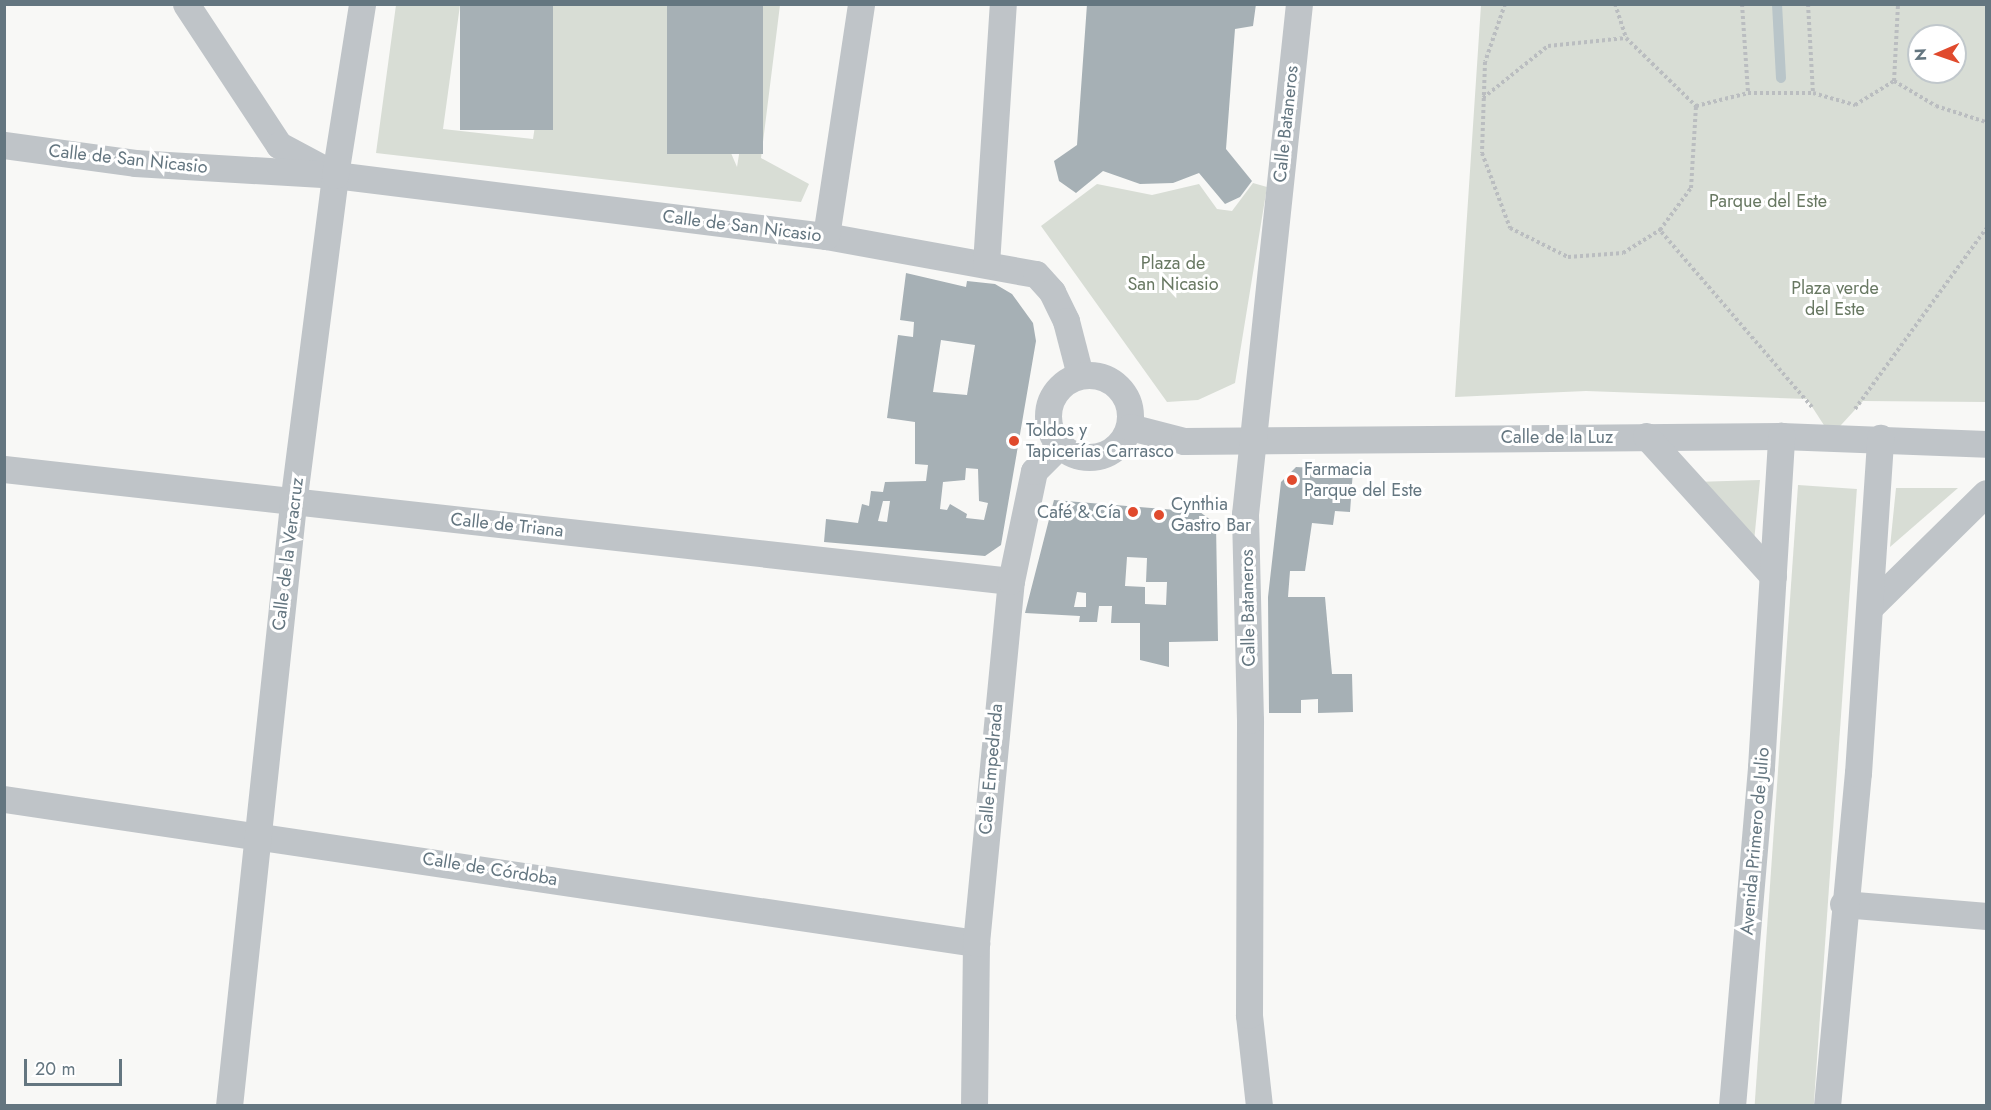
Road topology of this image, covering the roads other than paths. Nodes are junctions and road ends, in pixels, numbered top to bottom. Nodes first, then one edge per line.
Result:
1 (186, 4) edge
2 (362, 4) edge
3 (861, 4) edge
4 (1003, 4) edge
5 (1299, 4) edge
6 (4, 145) edge
7 (335, 175) junction
8 (826, 236) junction
9 (986, 264) junction
10 (1080, 375) junction
11 (1130, 426) junction
12 (1646, 436) junction
13 (1781, 436) junction
14 (1881, 438) junction
15 (1252, 440) junction
16 (1986, 444) edge
17 (1059, 446) junction
18 (4, 469) edge
19 (1986, 493) edge
20 (294, 504) junction
21 (1773, 576) junction
22 (1011, 581) junction
23 (1871, 606) junction
24 (4, 799) edge
25 (255, 834) junction
26 (1844, 904) junction
27 (1986, 916) edge
28 (976, 943) junction
29 (229, 1106) edge
30 (974, 1106) edge
31 (1259, 1106) edge
32 (1732, 1106) edge
33 (1827, 1106) edge

1 - 7 street
2 - 7 street, Calle de la Veracruz
3 - 8 street
4 - 9 street
5 - 15 street, Calle Bataneros
6 - 7 street, Calle de San Nicasio
7 - 8 street, Calle de San Nicasio
7 - 20 street, Calle de la Veracruz
8 - 9 street, Calle de San Nicasio
9 - 10 street, Calle de San Nicasio
10 - 11 street
10 - 17 street
11 - 15 street, Calle de la Luz
11 - 17 street
12 - 13 street, Calle de la Luz
12 - 15 street, Calle de la Luz
12 - 21 street
13 - 14 street, Calle de la Luz
13 - 21 street, Avenida Primero de Julio
14 - 16 street, Calle de la Luz
14 - 23 street
15 - 31 street, Calle Bataneros
17 - 22 street, Calle Empedrada
18 - 20 street, Calle de Triana
19 - 23 street
20 - 22 street, Calle de Triana
20 - 25 street, Calle de la Veracruz
21 - 32 street, Avenida Primero de Julio
22 - 28 street, Calle Empedrada
23 - 26 street
24 - 25 street, Calle de Córdoba
25 - 28 street, Calle de Córdoba
25 - 29 street, Calle de la Veracruz
26 - 27 street
26 - 33 street
28 - 30 street, Calle Empedrada

